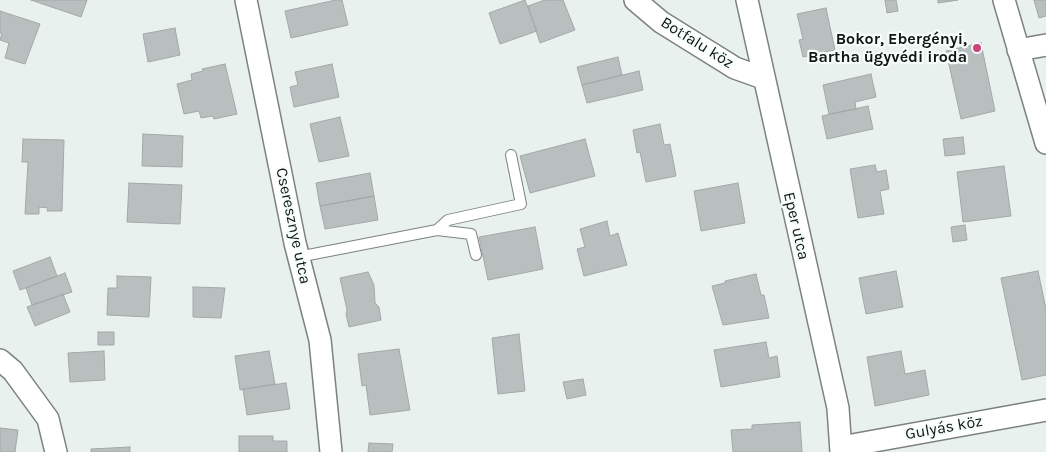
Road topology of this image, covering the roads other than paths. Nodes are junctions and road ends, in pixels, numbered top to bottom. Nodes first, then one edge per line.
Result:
1 (246, 0) edge
2 (635, 0) edge
3 (747, 0) edge
4 (1004, 0) edge
5 (1046, 45) edge
6 (1018, 50) junction
7 (763, 78) junction
8 (1046, 143) edge
9 (511, 155) dead end
10 (437, 230) junction
11 (476, 254) dead end
12 (298, 257) junction
13 (0, 360) edge
14 (1046, 410) edge
15 (841, 449) edge
16 (56, 452) edge
17 (331, 452) edge

1 - 12 street, Cseresznye utca
2 - 7 street, Botfalu köz
3 - 7 street, Eper utca
4 - 6 street
5 - 6 street
6 - 8 street
7 - 15 street, Eper utca
9 - 10 lane
10 - 11 lane
10 - 12 lane
12 - 17 street, Cseresznye utca
13 - 16 street
14 - 15 street, Gulyás köz

